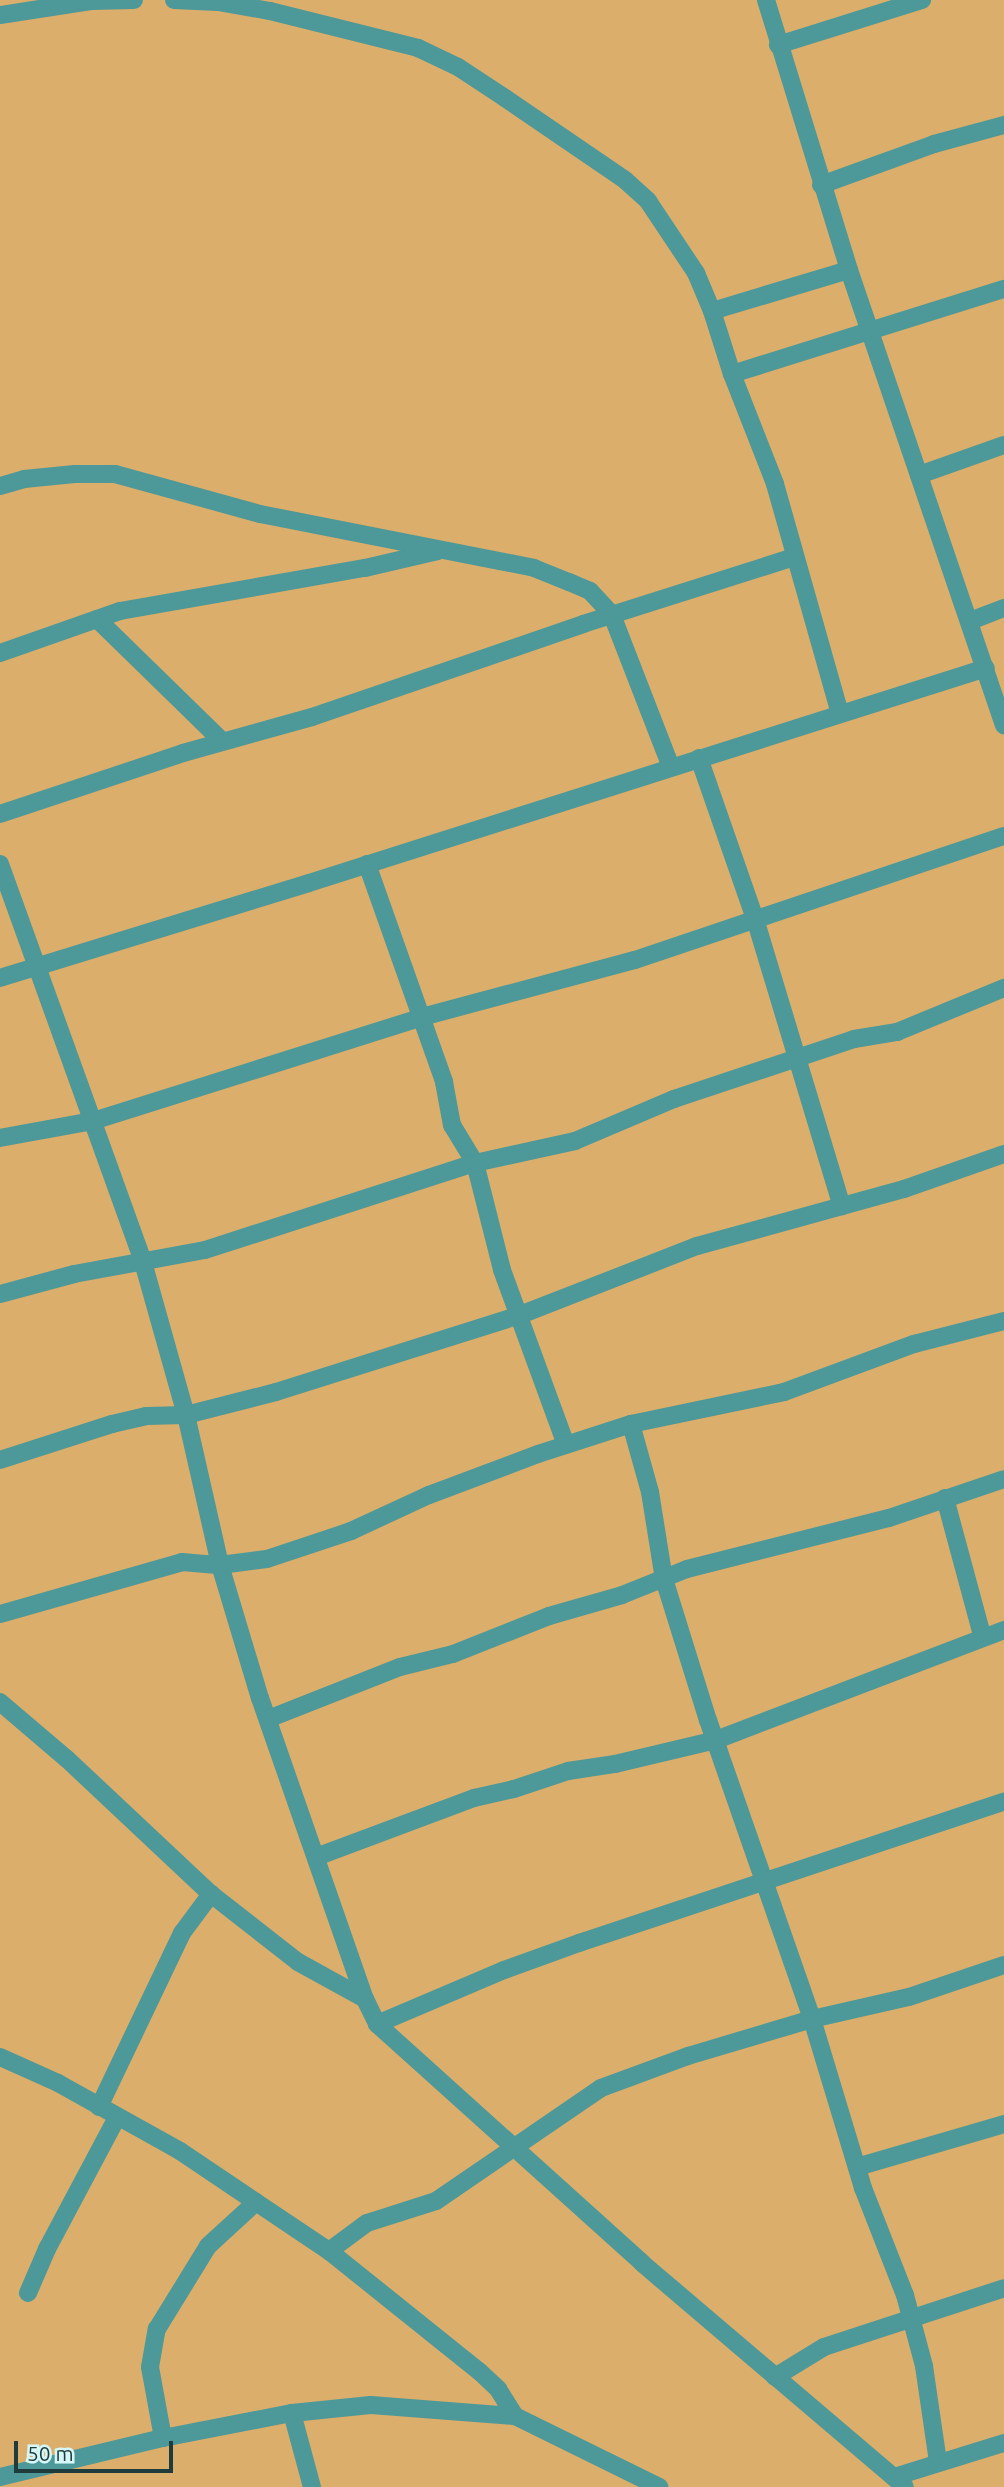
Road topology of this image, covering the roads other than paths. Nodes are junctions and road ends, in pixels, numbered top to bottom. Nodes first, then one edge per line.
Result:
1 (134, 0) edge
2 (174, 0) edge
3 (766, 0) edge
4 (922, 0) edge
5 (0, 15) edge
6 (778, 45) junction
7 (1004, 125) edge
8 (821, 185) junction
9 (849, 270) junction
10 (1004, 289) edge
11 (712, 311) junction
12 (870, 331) junction
13 (732, 374) junction
14 (1004, 445) edge
15 (919, 475) junction
16 (0, 486) edge
17 (445, 550) junction
18 (794, 557) junction
19 (1004, 608) edge
20 (612, 614) junction
21 (97, 619) junction
22 (970, 621) junction
23 (0, 653) edge
24 (985, 668) junction
25 (841, 713) junction
26 (1004, 725) edge
27 (222, 741) junction
28 (699, 758) junction
29 (671, 767) junction
30 (0, 814) edge
31 (1004, 836) edge
32 (0, 864) edge
33 (367, 864) junction
34 (756, 922) junction
35 (35, 967) junction
36 (0, 978) edge
37 (1004, 988) edge
38 (422, 1017) junction
39 (795, 1057) junction
40 (93, 1121) junction
41 (0, 1139) edge
42 (1004, 1154) edge
43 (475, 1163) junction
44 (842, 1206) junction
45 (143, 1262) junction
46 (0, 1294) edge
47 (520, 1315) junction
48 (1004, 1321) edge
49 (186, 1415) junction
50 (631, 1424) junction
51 (566, 1445) junction
52 (0, 1460) edge
53 (1004, 1479) edge
54 (946, 1499) junction
55 (220, 1564) junction
56 (664, 1579) junction
57 (0, 1614) edge
58 (1004, 1630) edge
59 (982, 1636) junction
60 (0, 1702) edge
61 (268, 1719) junction
62 (716, 1740) junction
63 (1004, 1802) edge
64 (316, 1857) junction
65 (764, 1880) junction
66 (211, 1894) junction
67 (1004, 1965) edge
68 (365, 1999) junction
69 (812, 2019) junction
70 (377, 2024) junction
71 (0, 2057) edge
72 (99, 2107) junction
73 (116, 2119) junction
74 (1004, 2124) edge
75 (514, 2147) junction
76 (857, 2167) junction
77 (256, 2202) junction
78 (329, 2251) junction
79 (1004, 2288) edge
80 (28, 2293) dead end
81 (910, 2320) junction
82 (775, 2377) junction
83 (292, 2413) junction
84 (515, 2416) junction
85 (163, 2438) junction
86 (1004, 2442) edge
87 (938, 2462) junction
88 (0, 2477) edge
89 (900, 2482) edge
90 (312, 2487) edge
91 (659, 2487) edge

1 - 5 street
2 - 11 street
3 - 6 street
4 - 6 street
6 - 8 street
7 - 8 street
8 - 9 street
9 - 11 street
9 - 12 street
10 - 12 street
11 - 13 street
12 - 13 street
12 - 15 street
13 - 18 street
14 - 15 street
15 - 22 street
16 - 17 street
17 - 20 street
17 - 21 street
18 - 20 street
18 - 25 street
19 - 22 street
20 - 27 street
20 - 29 street
21 - 23 street
21 - 27 street
22 - 24 street
24 - 25 street
24 - 26 street
25 - 28 street
27 - 30 street
28 - 29 street
28 - 34 street
29 - 33 street
31 - 34 street
32 - 35 street
33 - 35 street
33 - 38 street
34 - 38 street
34 - 39 street
35 - 36 street
35 - 40 street
37 - 39 street
38 - 40 street
38 - 43 street
39 - 43 street
39 - 44 street
40 - 41 street
40 - 45 street
42 - 44 street
43 - 45 street
43 - 47 street
44 - 47 street
45 - 46 street
45 - 49 street
47 - 49 street
47 - 51 street
48 - 50 street
49 - 52 street
49 - 55 street
50 - 51 street
50 - 56 street
51 - 55 street
53 - 54 street
54 - 56 street
54 - 59 street
55 - 57 street
55 - 61 street
56 - 61 street
56 - 62 street
58 - 59 street
59 - 62 street
60 - 66 street
61 - 64 street
62 - 64 street
62 - 65 street
63 - 65 street
64 - 68 street
65 - 69 street
65 - 70 street
66 - 68 street
66 - 72 street
67 - 69 street
68 - 70 street
69 - 75 street
69 - 76 street
70 - 75 street
71 - 72 street
72 - 73 street
73 - 77 street
73 - 80 street
74 - 76 street
75 - 78 street
75 - 82 street
76 - 81 street
77 - 78 street
77 - 85 street
78 - 84 street
79 - 81 street
81 - 82 street
81 - 87 street
82 - 89 street
83 - 84 street
83 - 85 street
83 - 90 street
84 - 91 street
85 - 88 street
86 - 87 street
87 - 89 street

